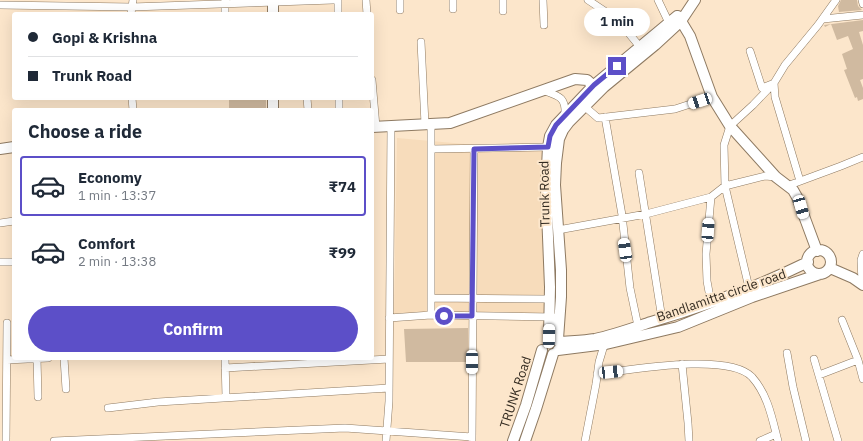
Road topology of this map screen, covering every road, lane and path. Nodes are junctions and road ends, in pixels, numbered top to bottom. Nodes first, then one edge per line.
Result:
1 (333, 0) edge
2 (338, 0) edge
3 (366, 0) edge
4 (400, 0) edge
5 (453, 0) edge
6 (503, 0) edge
7 (543, 0) edge
8 (588, 0) edge
9 (658, 0) edge
10 (836, 0) edge
11 (862, 0) edge
12 (273, 1) edge
13 (191, 2) edge
14 (225, 2) edge
15 (692, 3) edge
16 (863, 4) edge
17 (0, 5) edge
18 (132, 7) edge
19 (453, 9) dead end
20 (400, 10) dead end
21 (503, 11) dead end
22 (273, 12) edge
23 (338, 12) edge
24 (367, 12) edge
25 (863, 15) edge
26 (680, 18) junction
27 (823, 19) junction
28 (669, 23) junction
29 (544, 25) dead end
30 (421, 42) dead end
31 (640, 47) junction
32 (750, 51) dead end
33 (774, 83) junction
34 (597, 88) junction
35 (542, 90) junction
36 (712, 97) junction
37 (584, 106) junction
38 (565, 115) junction
39 (605, 118) junction
40 (428, 124) junction
41 (391, 126) junction
42 (730, 126) junction
43 (374, 127) edge
44 (12, 147) edge
45 (548, 147) junction
46 (0, 149) edge
47 (431, 149) junction
48 (474, 149) junction
49 (863, 157) edge
50 (639, 173) dead end
51 (776, 177) junction
52 (800, 181) junction
53 (725, 186) junction
54 (787, 186) junction
55 (711, 197) junction
56 (646, 214) junction
57 (622, 218) junction
58 (12, 221) edge
59 (0, 223) edge
60 (558, 230) junction
61 (817, 251) junction
62 (863, 254) edge
63 (0, 262) edge
64 (12, 262) edge
65 (808, 262) junction
66 (830, 268) junction
67 (820, 274) junction
68 (862, 283) edge
69 (750, 293) junction
70 (431, 298) junction
71 (472, 298) junction
72 (546, 299) dead end
73 (711, 303) junction
74 (431, 315) junction
75 (472, 316) junction
76 (554, 317) junction
77 (389, 318) junction
78 (662, 319) junction
79 (842, 320) dead end
80 (7, 324) dead end
81 (638, 326) junction
82 (605, 340) junction
83 (555, 344) junction
84 (542, 350) junction
85 (787, 354) dead end
86 (814, 359) dead end
87 (7, 360) junction
88 (12, 360) edge
89 (37, 360) edge
90 (64, 360) edge
91 (225, 360) edge
92 (341, 360) edge
93 (389, 360) junction
94 (858, 360) junction
95 (279, 361) edge
96 (303, 361) edge
97 (682, 364) junction
98 (225, 368) junction
99 (597, 374) junction
100 (819, 375) junction
101 (863, 378) edge
102 (389, 388) junction
103 (66, 389) dead end
104 (38, 397) dead end
105 (226, 397) junction
106 (108, 408) dead end
107 (387, 431) junction
108 (777, 438) edge
109 (472, 439) edge
110 (6, 441) edge
111 (54, 441) edge
112 (386, 441) edge
113 (513, 441) edge
114 (525, 441) edge
115 (585, 441) edge
116 (689, 441) edge
117 (760, 441) edge
118 (806, 441) edge
119 (838, 441) edge

1 - 12 street
2 - 23 street
3 - 24 street
4 - 20 street
5 - 19 street
6 - 21 street
7 - 29 street
8 - 31 street
9 - 28 street
10 - 27 street
11 - 16 street
12 - 14 street
12 - 22 street
13 - 14 street
13 - 18 street
15 - 26 street, Trunk Road
17 - 18 street
25 - 27 street
26 - 28 street, Trunk Road
26 - 34 street, Trunk Road
26 - 36 street
27 - 33 street
28 - 31 street, Trunk Road
30 - 40 street
31 - 34 street, Trunk Road
32 - 33 street
33 - 42 street
33 - 52 street
34 - 35 street
34 - 37 street, Trunk Road
34 - 38 street, Trunk Road
35 - 38 street
35 - 40 street
36 - 39 street
36 - 42 street
37 - 39 street
37 - 60 street, Trunk Road
38 - 45 street, Trunk Road
39 - 57 street
40 - 41 street
40 - 47 street
41 - 43 street
41 - 77 street
42 - 51 street
42 - 53 street
44 - 46 street
45 - 48 street
45 - 76 street, Trunk Road
47 - 48 street
47 - 70 street
48 - 71 street
49 - 52 street
50 - 56 street
51 - 53 street
51 - 54 street
52 - 54 street
53 - 55 street
53 - 69 street
54 - 61 street
55 - 56 street
55 - 73 street
56 - 57 street
56 - 78 street
57 - 60 street
57 - 81 street
58 - 59 street
60 - 76 street, Trunk Road
61 - 65 street
61 - 66 street
62 - 68 street
63 - 64 street
65 - 67 street
65 - 69 street
66 - 67 street, Bandlamitta circle road
66 - 68 street
67 - 69 street, Bandlamitta circle road
69 - 73 street
69 - 82 street, Bandlamitta circle road
70 - 71 street
70 - 74 street
71 - 72 street
71 - 75 street
73 - 78 street
74 - 75 street
74 - 77 street
75 - 76 street
75 - 109 street
76 - 83 street, Trunk Road
77 - 93 street
78 - 81 street
79 - 94 street
80 - 87 street
81 - 82 street
82 - 83 street, Bandlamitta circle road
82 - 99 street
83 - 84 street
83 - 84 street, TRUNK Road
83 - 114 street
84 - 113 street, TRUNK Road
85 - 118 street
86 - 100 street
87 - 88 street
87 - 110 street
89 - 104 street
90 - 103 street
91 - 98 street
92 - 93 street
92 - 96 street
93 - 102 street
94 - 100 street
94 - 101 street
95 - 96 street
95 - 98 street
97 - 99 street
97 - 108 street
97 - 116 street
98 - 105 street
99 - 115 street
100 - 119 street
102 - 105 street
102 - 107 street
105 - 106 street
107 - 109 street
107 - 111 street
107 - 112 street
108 - 117 street

